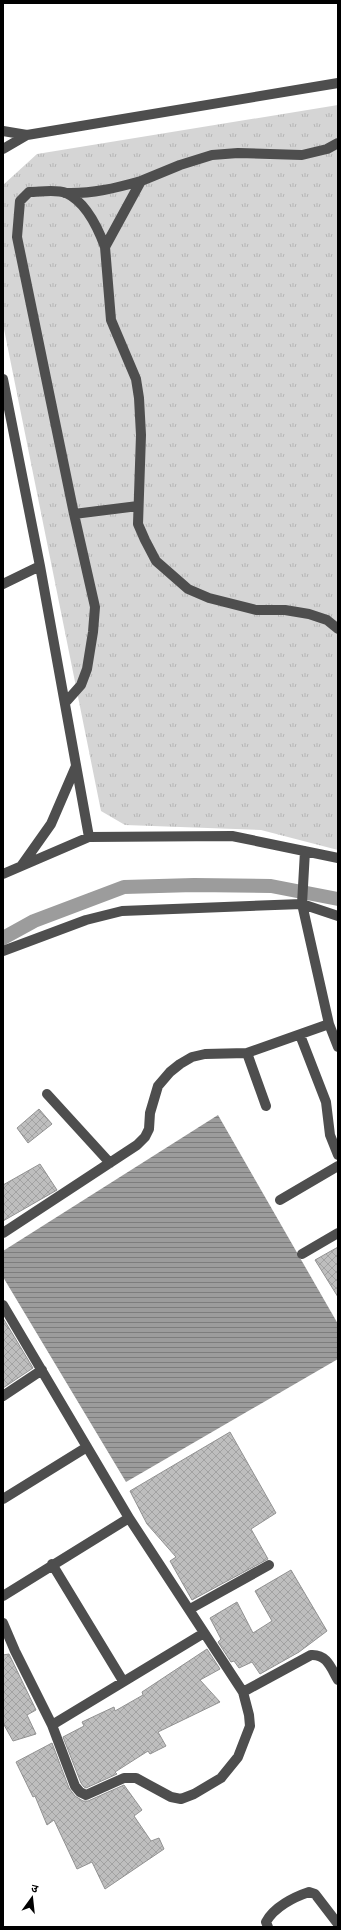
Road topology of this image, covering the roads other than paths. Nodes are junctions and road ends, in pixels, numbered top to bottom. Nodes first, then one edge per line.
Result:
1 (338, 83) edge
2 (3, 131) edge
3 (27, 134) junction
4 (338, 143) edge
5 (3, 149) edge
6 (141, 181) junction
7 (65, 193) junction
8 (105, 247) junction
9 (3, 379) edge
10 (138, 506) junction
11 (74, 514) junction
12 (40, 566) junction
13 (3, 584) edge
14 (338, 628) edge
15 (65, 703) junction
16 (76, 766) junction
17 (89, 837) junction
18 (305, 851) junction
19 (338, 858) edge
20 (21, 866) junction
21 (3, 874) edge
22 (302, 900) junction
23 (338, 916) edge
24 (3, 951) edge
25 (329, 1024) junction
26 (300, 1035) junction
27 (338, 1047) edge
28 (248, 1053) junction
29 (47, 1094) dead end
30 (266, 1106) dead end
31 (338, 1155) edge
32 (110, 1163) junction
33 (338, 1166) edge
34 (280, 1200) dead end
35 (3, 1233) edge
36 (338, 1233) edge
37 (302, 1254) dead end
38 (3, 1305) edge
39 (42, 1370) junction
40 (3, 1396) edge
41 (87, 1447) junction
42 (3, 1499) edge
43 (129, 1518) junction
44 (52, 1564) junction
45 (269, 1565) dead end
46 (3, 1596) edge
47 (190, 1609) junction
48 (3, 1623) edge
49 (204, 1633) junction
50 (338, 1680) edge
51 (123, 1681) junction
52 (243, 1692) junction
53 (52, 1725) junction
54 (338, 1924) edge
55 (268, 1927) edge

1 - 3 street
2 - 3 street
3 - 5 street
4 - 6 street
6 - 7 street
6 - 8 street
7 - 8 street
7 - 11 street
8 - 10 street
9 - 12 street
10 - 11 street
10 - 14 street
11 - 15 street
12 - 13 street
12 - 15 street
15 - 16 street
16 - 17 street
16 - 20 street
17 - 18 street
17 - 20 street
18 - 19 street
18 - 22 street
20 - 21 street
22 - 23 street
22 - 24 street
22 - 25 street
25 - 26 street
25 - 27 street
26 - 28 street
26 - 31 street
28 - 30 street
28 - 32 street
29 - 32 street
32 - 35 street
33 - 34 street
36 - 37 street
38 - 39 street
39 - 40 street
39 - 41 street
41 - 42 street
41 - 43 street
43 - 44 street
43 - 47 street
44 - 46 street
44 - 51 street
45 - 47 street
47 - 49 street
48 - 53 street
49 - 51 street
49 - 52 street
50 - 52 street
51 - 53 street
52 - 53 street
54 - 55 street

